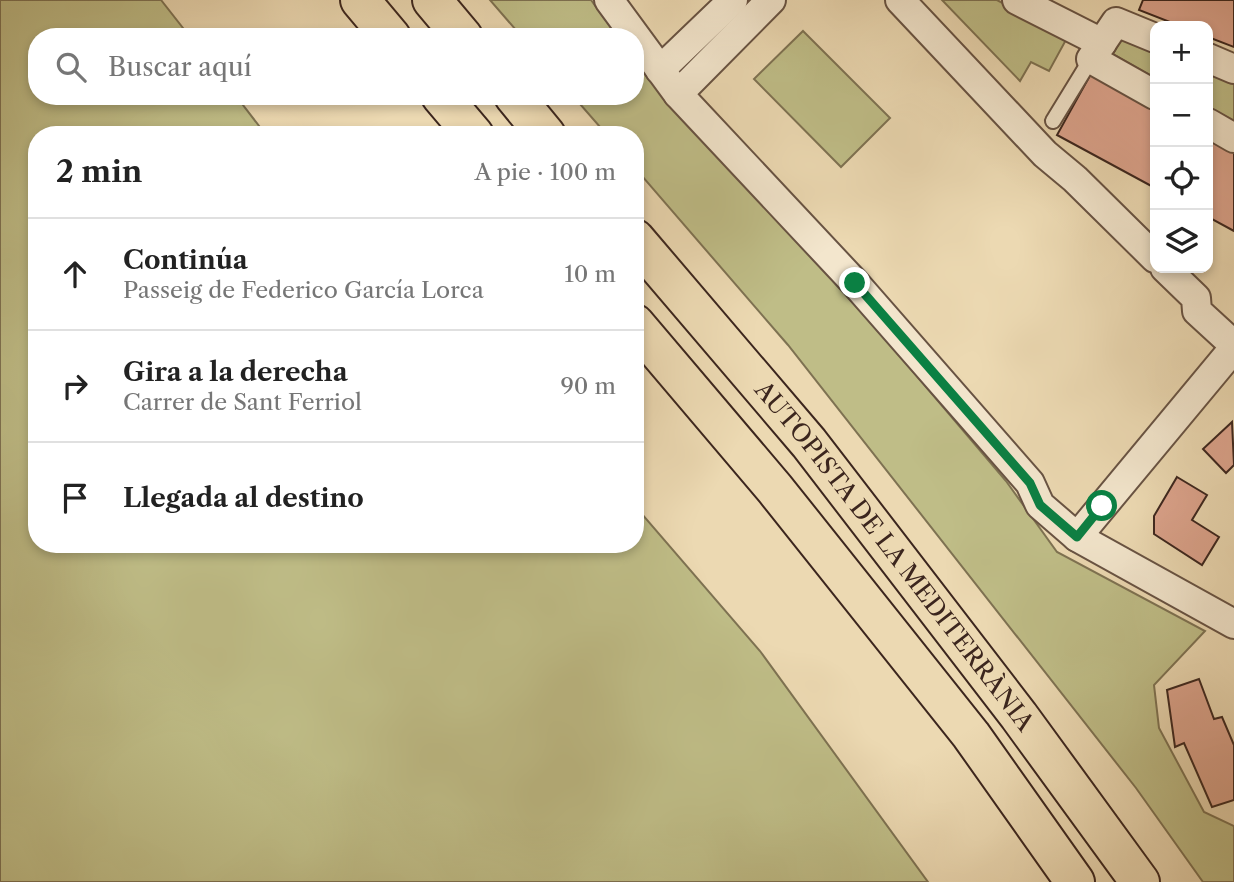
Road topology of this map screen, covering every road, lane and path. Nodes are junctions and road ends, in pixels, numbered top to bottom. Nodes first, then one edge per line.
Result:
1 (360, 0) edge
2 (432, 0) edge
3 (609, 0) edge
4 (733, 0) edge
5 (771, 0) edge
6 (900, 0) edge
7 (1017, 0) edge
8 (383, 28) edge
9 (455, 28) edge
10 (629, 28) edge
11 (1109, 31) edge
12 (1150, 37) edge
13 (644, 48) edge
14 (1213, 60) edge
15 (1234, 69) edge
16 (660, 70) junction
17 (1150, 88) edge
18 (678, 94) junction
19 (449, 105) edge
20 (522, 105) edge
21 (1053, 121) dead end
22 (466, 126) edge
23 (539, 126) edge
24 (1213, 126) edge
25 (1234, 138) edge
26 (644, 250) edge
27 (1150, 253) edge
28 (1170, 273) edge
29 (644, 335) edge
30 (1234, 347) edge
31 (1077, 537) junction
32 (1234, 624) edge
33 (1075, 882) edge
34 (1140, 882) edge

1 - 8 highway
2 - 9 highway
3 - 10 street
4 - 16 street
5 - 18 street
6 - 27 street
7 - 11 street
11 - 12 street
11 - 17 street
11 - 21 lane
13 - 16 street
14 - 15 street
16 - 18 street
18 - 31 street
19 - 22 highway
20 - 23 highway
24 - 25 street
26 - 34 highway, AUTOPISTA DE LA MEDITERRÀNIA
28 - 30 street
29 - 33 highway, AUTOPISTA DE LA MEDITERRÀNIA
30 - 31 street
31 - 32 street

